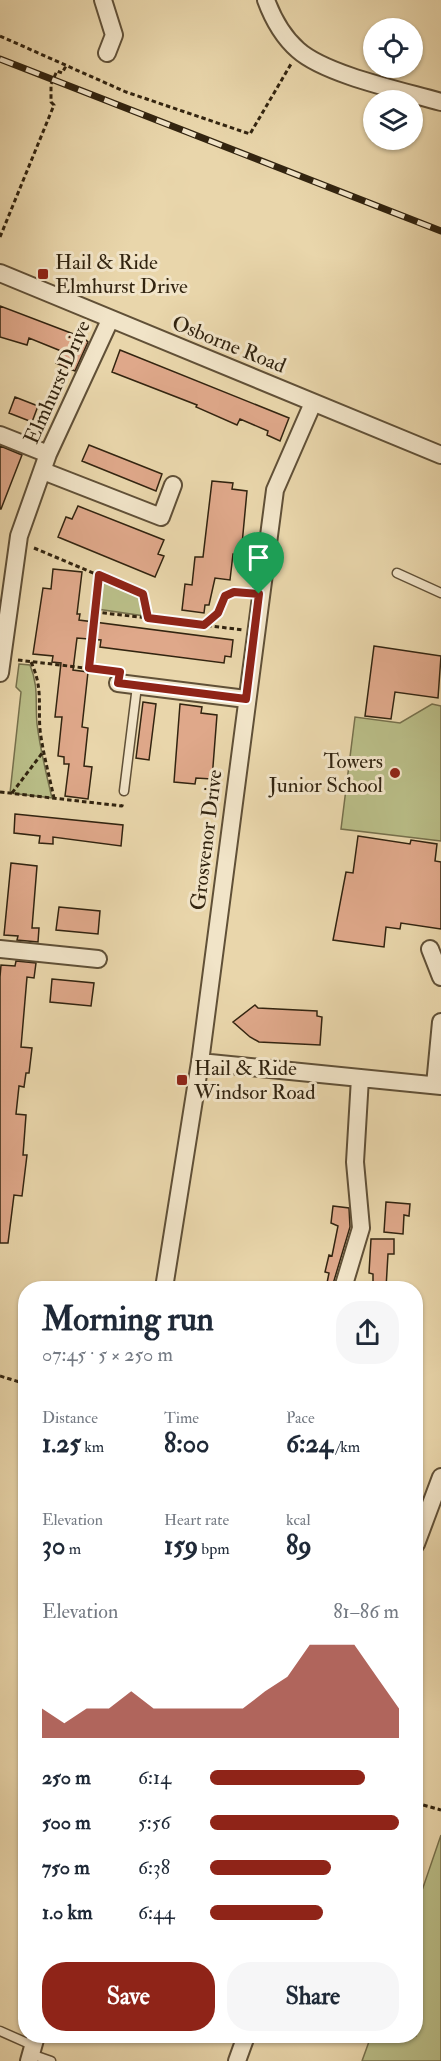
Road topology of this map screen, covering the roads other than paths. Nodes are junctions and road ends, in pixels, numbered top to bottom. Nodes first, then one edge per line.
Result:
1 (103, 0) edge
2 (266, 0) edge
3 (107, 53) dead end
4 (441, 102) edge
5 (0, 273) edge
6 (110, 320) junction
7 (313, 403) junction
8 (0, 435) edge
9 (48, 454) junction
10 (441, 455) edge
11 (43, 471) junction
12 (173, 485) dead end
13 (397, 573) dead end
14 (441, 593) edge
15 (1, 666) edge
16 (118, 683) road end
17 (137, 686) junction
18 (246, 699) junction
19 (124, 791) road end
20 (0, 949) edge
21 (430, 949) dead end
22 (98, 959) dead end
23 (441, 977) edge
24 (441, 1022) edge
25 (200, 1062) junction
26 (360, 1078) junction
27 (438, 1085) edge
28 (165, 1281) edge
29 (345, 1281) edge
30 (441, 1477) edge
31 (423, 1525) edge
32 (0, 2031) edge
33 (18, 2041) edge
34 (243, 2043) edge
35 (32, 2049) edge
36 (51, 2061) edge
37 (237, 2061) edge

1 - 3 street
2 - 4 street
5 - 6 street, Osborne Road
6 - 7 street, Osborne Road
6 - 9 street, Elmhurst Drive
7 - 10 street, Osborne Road
7 - 18 street, Grosvenor Drive
8 - 9 street
9 - 11 street, Elmhurst Drive
11 - 12 street
11 - 15 street, Elmhurst Drive
13 - 14 lane
16 - 17 street
17 - 18 street
17 - 19 lane
18 - 25 street, Grosvenor Drive
20 - 22 street
21 - 23 street
24 - 27 street
25 - 26 street
25 - 28 street, Grosvenor Drive
26 - 27 street
26 - 29 street
30 - 31 street
32 - 33 lane
34 - 37 street
35 - 36 lane

